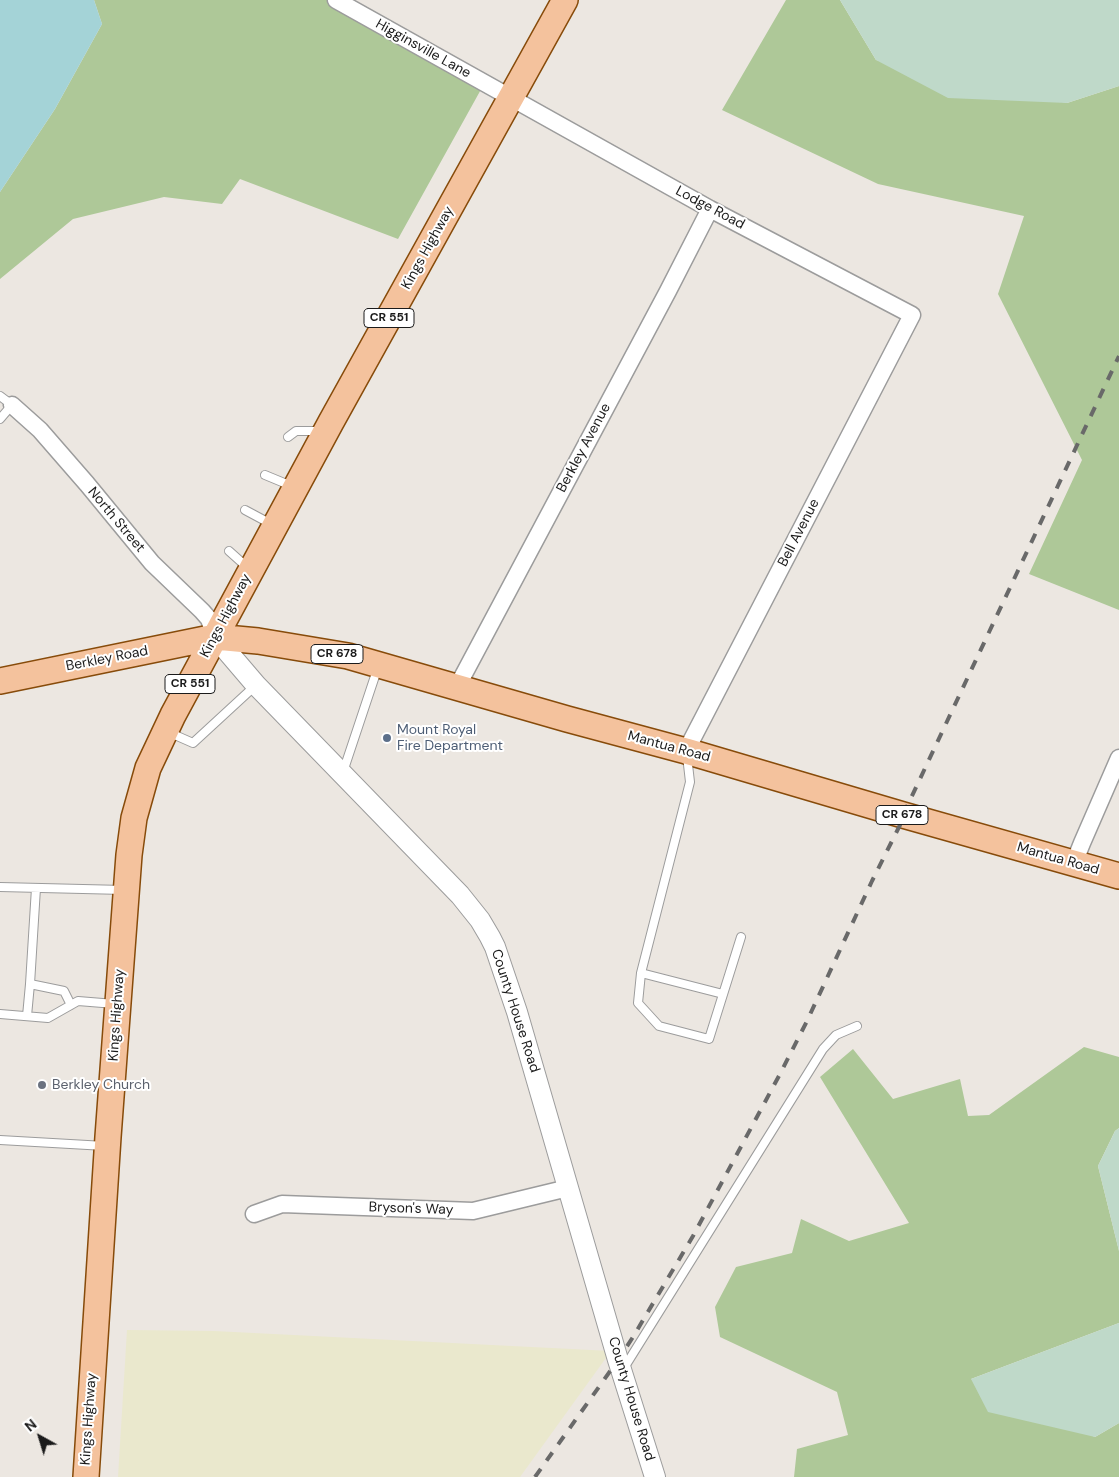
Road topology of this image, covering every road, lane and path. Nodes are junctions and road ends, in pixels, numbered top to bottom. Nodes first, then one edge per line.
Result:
1 (336, 0) edge
2 (565, 0) edge
3 (511, 97) junction
4 (710, 208) junction
5 (912, 315) joint
6 (3, 410) edge
7 (326, 431) junction
8 (288, 437) dead end
9 (265, 475) dead end
10 (296, 487) junction
11 (245, 510) dead end
12 (275, 526) junction
13 (229, 551) dead end
14 (250, 571) junction
15 (215, 637) junction
16 (379, 664) junction
17 (0, 681) edge
18 (256, 685) junction
19 (457, 687) junction
20 (165, 731) junction
21 (686, 751) junction
22 (1119, 758) edge
23 (342, 774) junction
24 (1074, 863) junction
25 (1119, 876) edge
26 (0, 887) edge
27 (36, 888) junction
28 (126, 890) junction
29 (741, 937) dead end
30 (641, 973) junction
31 (30, 984) junction
32 (723, 994) junction
33 (117, 1004) junction
34 (71, 1005) junction
35 (0, 1014) edge
36 (27, 1016) junction
37 (857, 1026) dead end
38 (0, 1140) edge
39 (107, 1146) junction
40 (568, 1188) junction
41 (254, 1214) dead end
42 (622, 1372) junction
43 (86, 1477) edge
44 (655, 1477) edge

1 - 3 street, Higginsville Lane
2 - 3 main road, Kings Highway / CR 551
3 - 4 street, Lodge Road
3 - 7 main road, Kings Highway / CR 551
4 - 5 street, Lodge Road
4 - 19 street, Berkley Avenue
5 - 21 street, Bell Avenue
6 - 15 street, North Street
7 - 8 lane
7 - 10 main road, Kings Highway / CR 551
9 - 10 lane
10 - 12 main road, Kings Highway / CR 551
11 - 12 lane
12 - 14 main road, Kings Highway / CR 551
13 - 14 lane
14 - 15 main road, Kings Highway / CR 551
15 - 16 main road, Mantua Road / CR 678
15 - 17 main road, Berkley Road / CR 678
15 - 18 street, County House Road
15 - 20 main road, Kings Highway / CR 551
16 - 19 main road, Mantua Road / CR 678
16 - 23 lane
18 - 20 lane
18 - 23 street, County House Road
19 - 21 main road, Mantua Road / CR 678
20 - 28 main road, Kings Highway / CR 551
21 - 24 main road, Mantua Road / CR 678
21 - 30 lane
22 - 24 street
23 - 40 street, County House Road
24 - 25 main road, Mantua Road / CR 678
26 - 27 lane
27 - 28 lane
27 - 31 lane
28 - 33 main road, Kings Highway / CR 551
29 - 32 lane
30 - 32 lane
30 - 32 lane
31 - 34 lane
31 - 36 lane
33 - 34 lane
33 - 39 main road, Kings Highway / CR 551
34 - 36 lane
35 - 36 lane
37 - 42 lane
38 - 39 lane
39 - 43 main road, Kings Highway / CR 551
40 - 41 street, Bryson's Way
40 - 42 street, County House Road
42 - 44 street, County House Road

